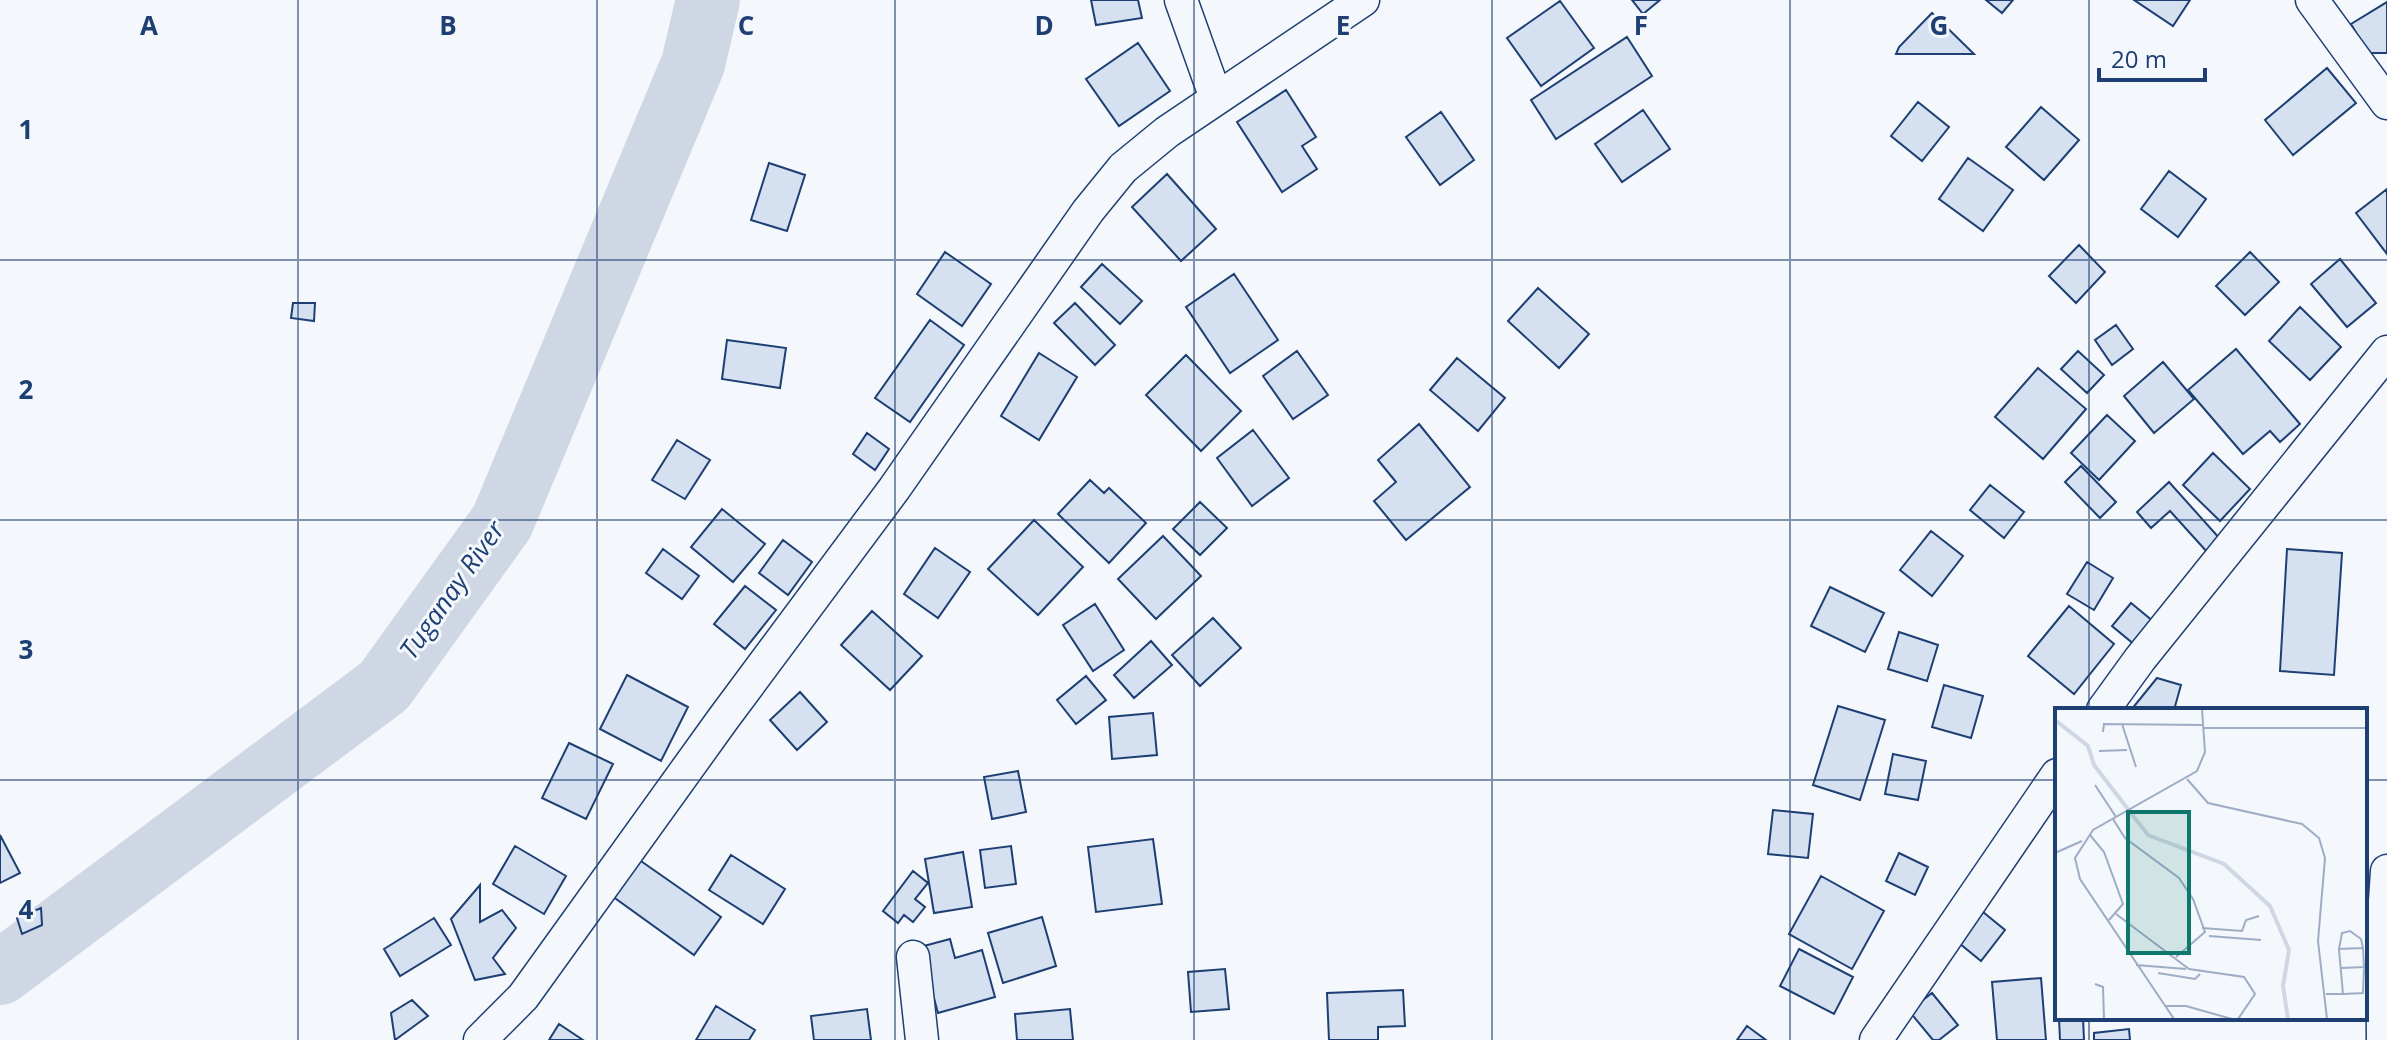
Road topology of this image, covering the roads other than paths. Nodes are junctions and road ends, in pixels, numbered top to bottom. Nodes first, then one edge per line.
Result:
1 (1181, 0) edge
2 (1363, 0) edge
3 (2312, 0) edge
4 (1216, 98) junction
5 (2387, 103) edge
6 (2387, 352) edge
7 (2104, 708) edge
8 (2055, 778) edge
9 (2387, 871) edge
10 (913, 957) dead end
11 (480, 1040) edge
12 (922, 1040) edge
13 (1876, 1040) edge
14 (2383, 1040) edge

1 - 4 street
2 - 4 street
3 - 5 street
4 - 11 street
6 - 7 street
8 - 13 street
9 - 14 street
10 - 12 street

